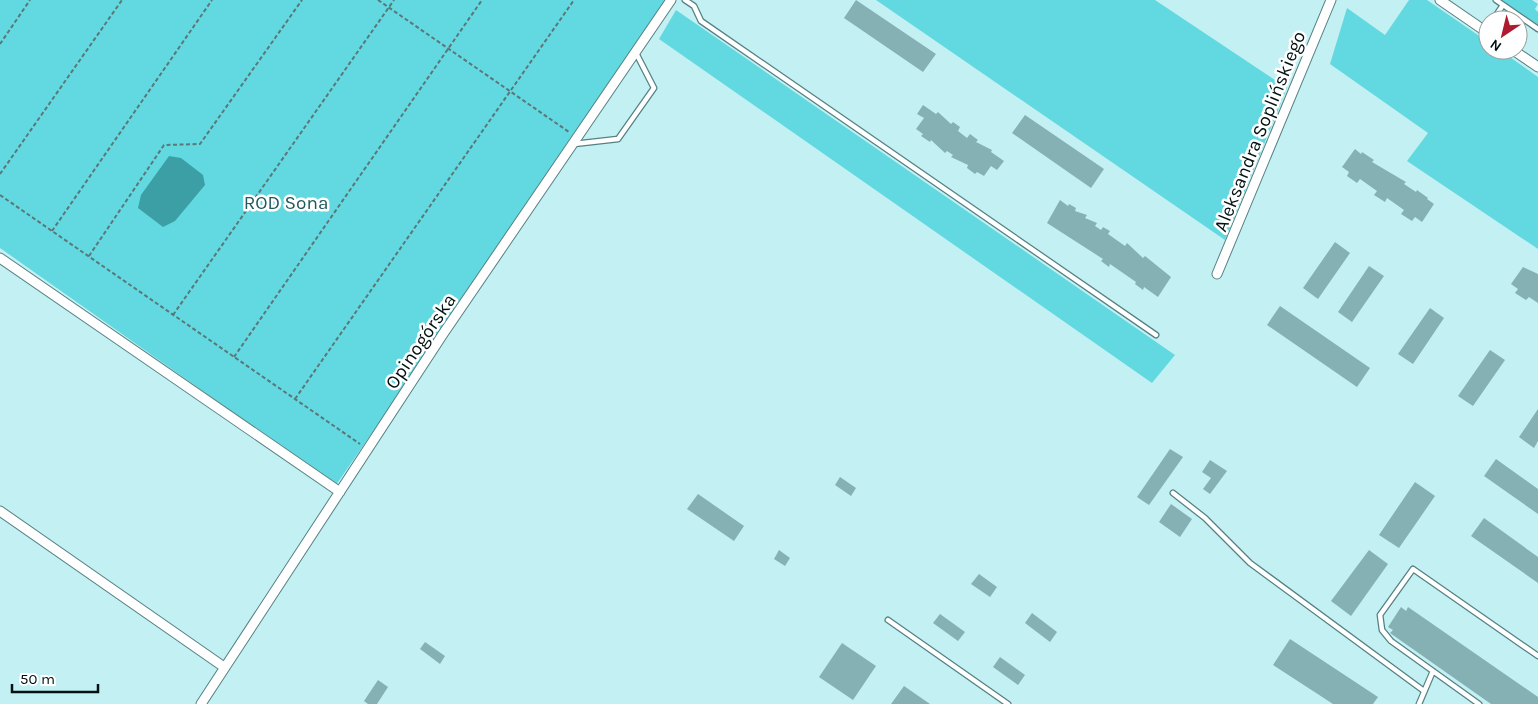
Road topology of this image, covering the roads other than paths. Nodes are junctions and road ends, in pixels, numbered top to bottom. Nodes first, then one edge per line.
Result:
1 (671, 0) edge
2 (685, 0) edge
3 (1330, 0) edge
4 (1440, 0) edge
5 (1496, 0) edge
6 (1503, 5) junction
7 (1500, 10) edge
8 (1478, 24) edge
9 (1538, 29) edge
10 (636, 51) junction
11 (1527, 60) edge
12 (1538, 68) edge
13 (576, 141) junction
14 (0, 258) edge
15 (1217, 274) dead end
16 (1156, 335) dead end
17 (340, 492) junction
18 (1173, 493) dead end
19 (0, 510) edge
20 (888, 620) dead end
21 (1538, 656) edge
22 (224, 667) junction
23 (1432, 671) junction
24 (1424, 691) junction
25 (201, 704) edge
26 (1008, 704) edge
27 (1419, 704) edge
28 (1479, 704) edge

1 - 10 street, Opinogórska
2 - 16 lane
3 - 15 street, Aleksandra Soplińskiego
4 - 8 street
5 - 6 lane
6 - 7 lane
6 - 9 lane
10 - 13 street, Opinogórska
10 - 13 lane
11 - 12 street
13 - 17 street, Opinogórska
14 - 17 street
17 - 22 street, Opinogórska
18 - 24 lane
19 - 22 street
20 - 26 lane
21 - 23 lane
22 - 25 street, Opinogórska
23 - 24 lane
23 - 28 lane
24 - 27 lane

